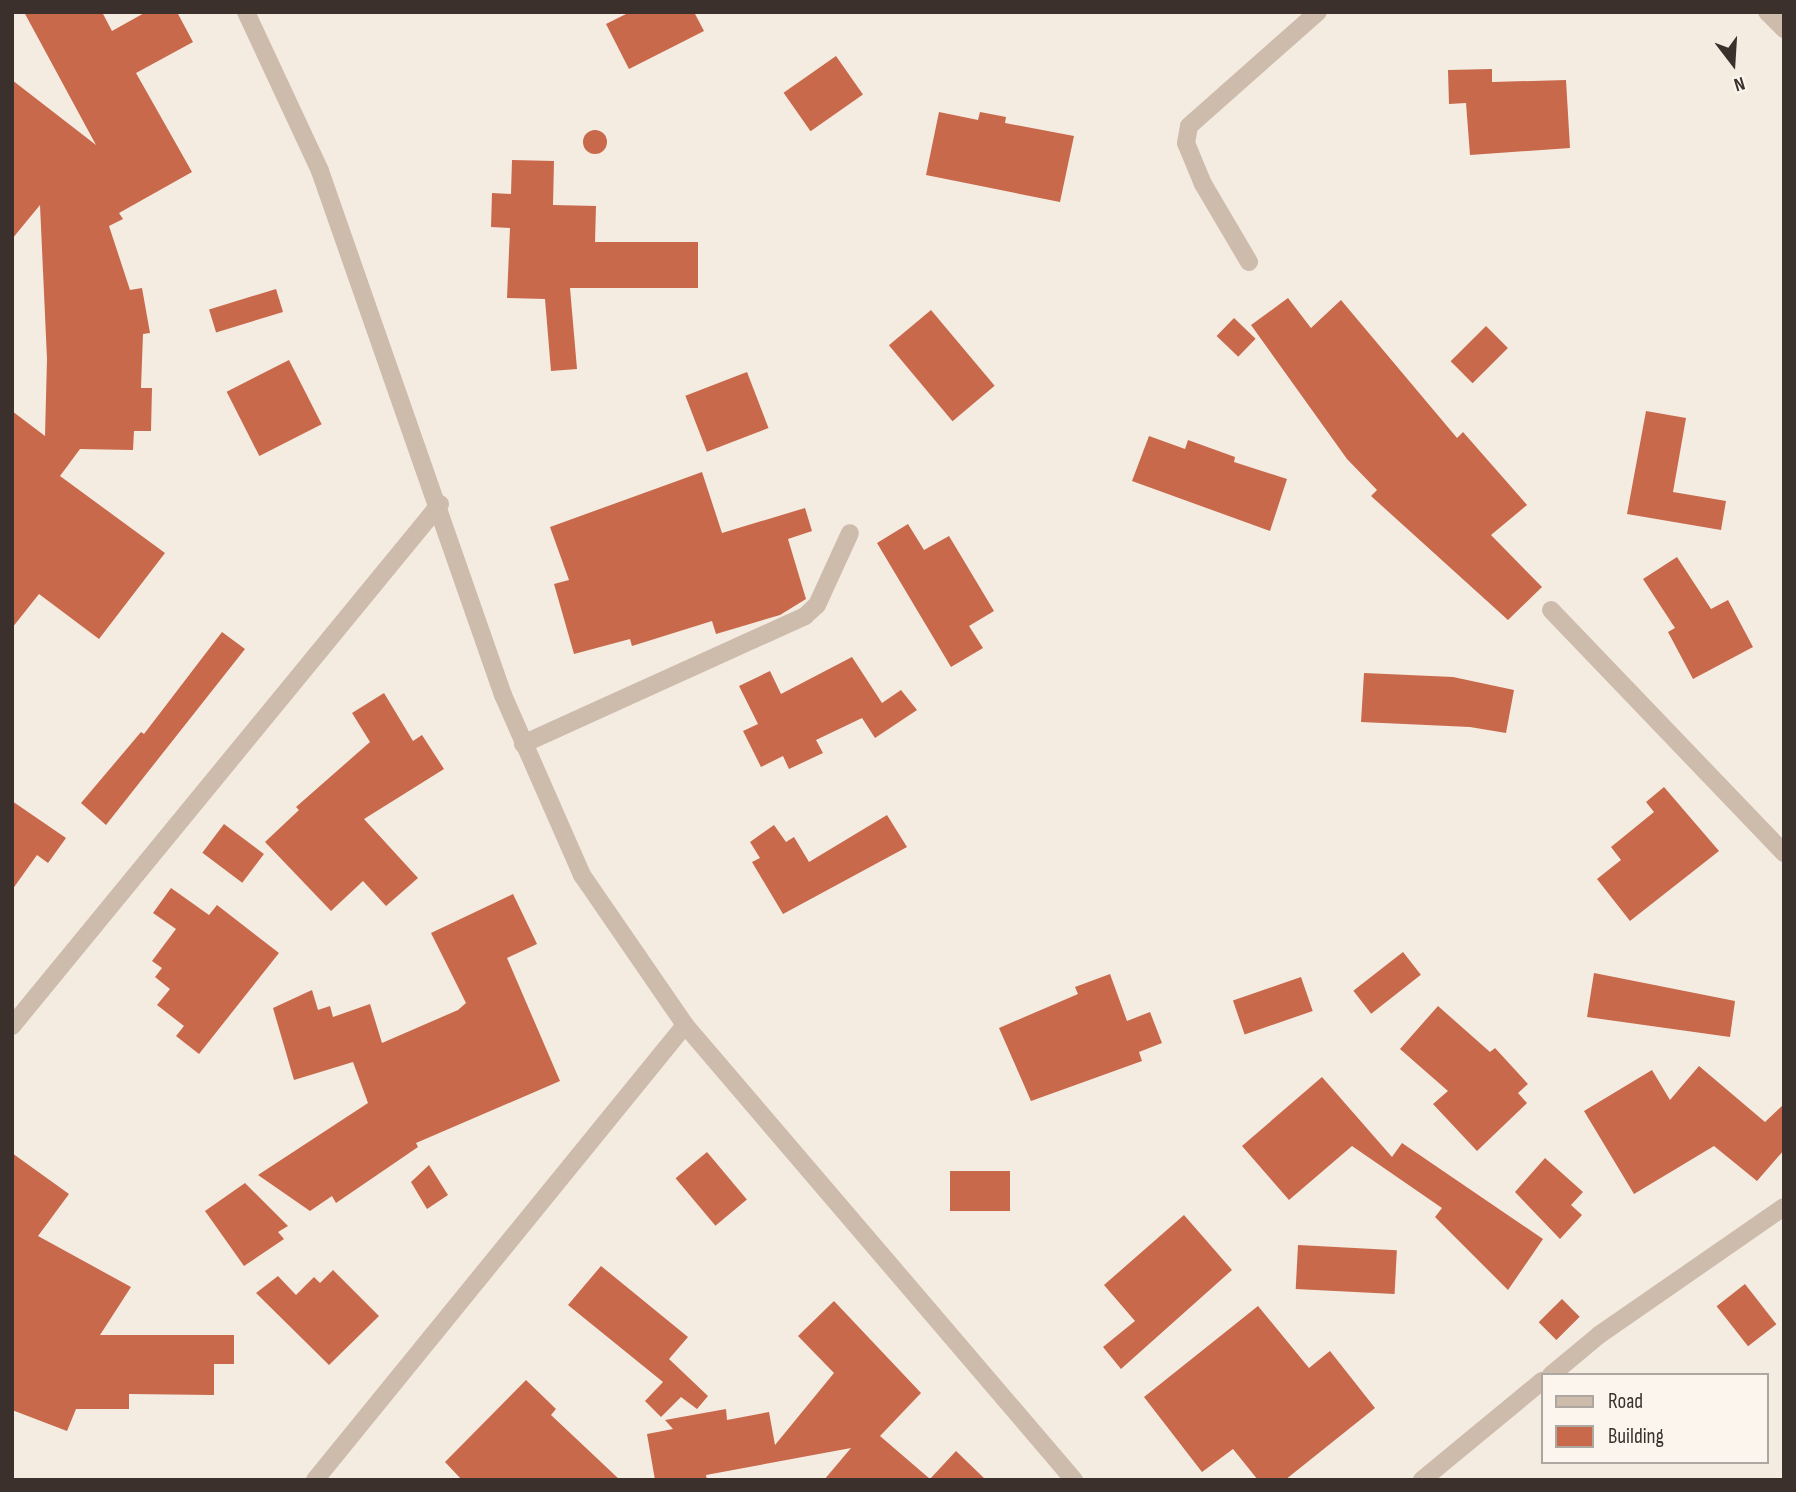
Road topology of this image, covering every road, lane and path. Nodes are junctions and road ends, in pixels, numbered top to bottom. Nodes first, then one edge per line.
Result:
1 (246, 12) edge
2 (1318, 12) edge
3 (1767, 12) edge
4 (1784, 29) edge
5 (1249, 262) dead end
6 (440, 504) junction
7 (850, 533) dead end
8 (1550, 610) dead end
9 (523, 744) junction
10 (1784, 853) edge
11 (685, 1025) junction
12 (12, 1026) edge
13 (1784, 1208) edge
14 (1552, 1373) edge
15 (1540, 1383) edge
16 (315, 1480) edge
17 (1074, 1480) edge
18 (1422, 1480) edge

1 - 6 street
2 - 5 street
3 - 4 street
6 - 9 street
6 - 12 street
7 - 9 street
8 - 10 street
9 - 11 street
11 - 16 street
11 - 17 street
13 - 14 street
15 - 18 street

